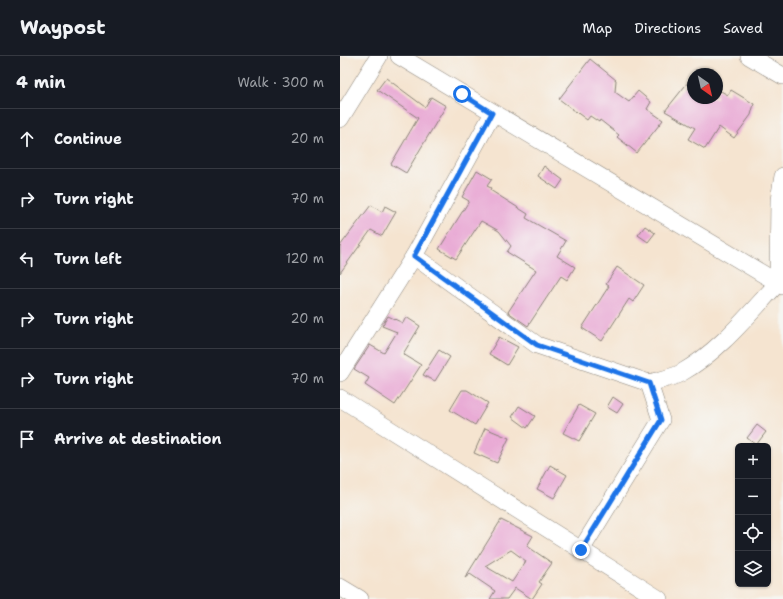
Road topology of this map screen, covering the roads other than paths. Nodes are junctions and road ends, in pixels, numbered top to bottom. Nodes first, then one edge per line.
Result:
1 (379, 56) edge
2 (399, 56) edge
3 (749, 56) edge
4 (783, 76) edge
5 (492, 113) junction
6 (340, 119) edge
7 (783, 176) edge
8 (414, 256) junction
9 (780, 284) edge
10 (340, 373) edge
11 (649, 383) junction
12 (340, 398) edge
13 (581, 550) junction
14 (340, 587) edge
15 (360, 599) edge
16 (659, 599) edge

1 - 6 street
2 - 5 street
3 - 4 street
5 - 8 street
5 - 9 street
7 - 9 street
8 - 10 street
8 - 11 street
9 - 11 street
11 - 13 street
12 - 13 street
13 - 16 street
14 - 15 street

